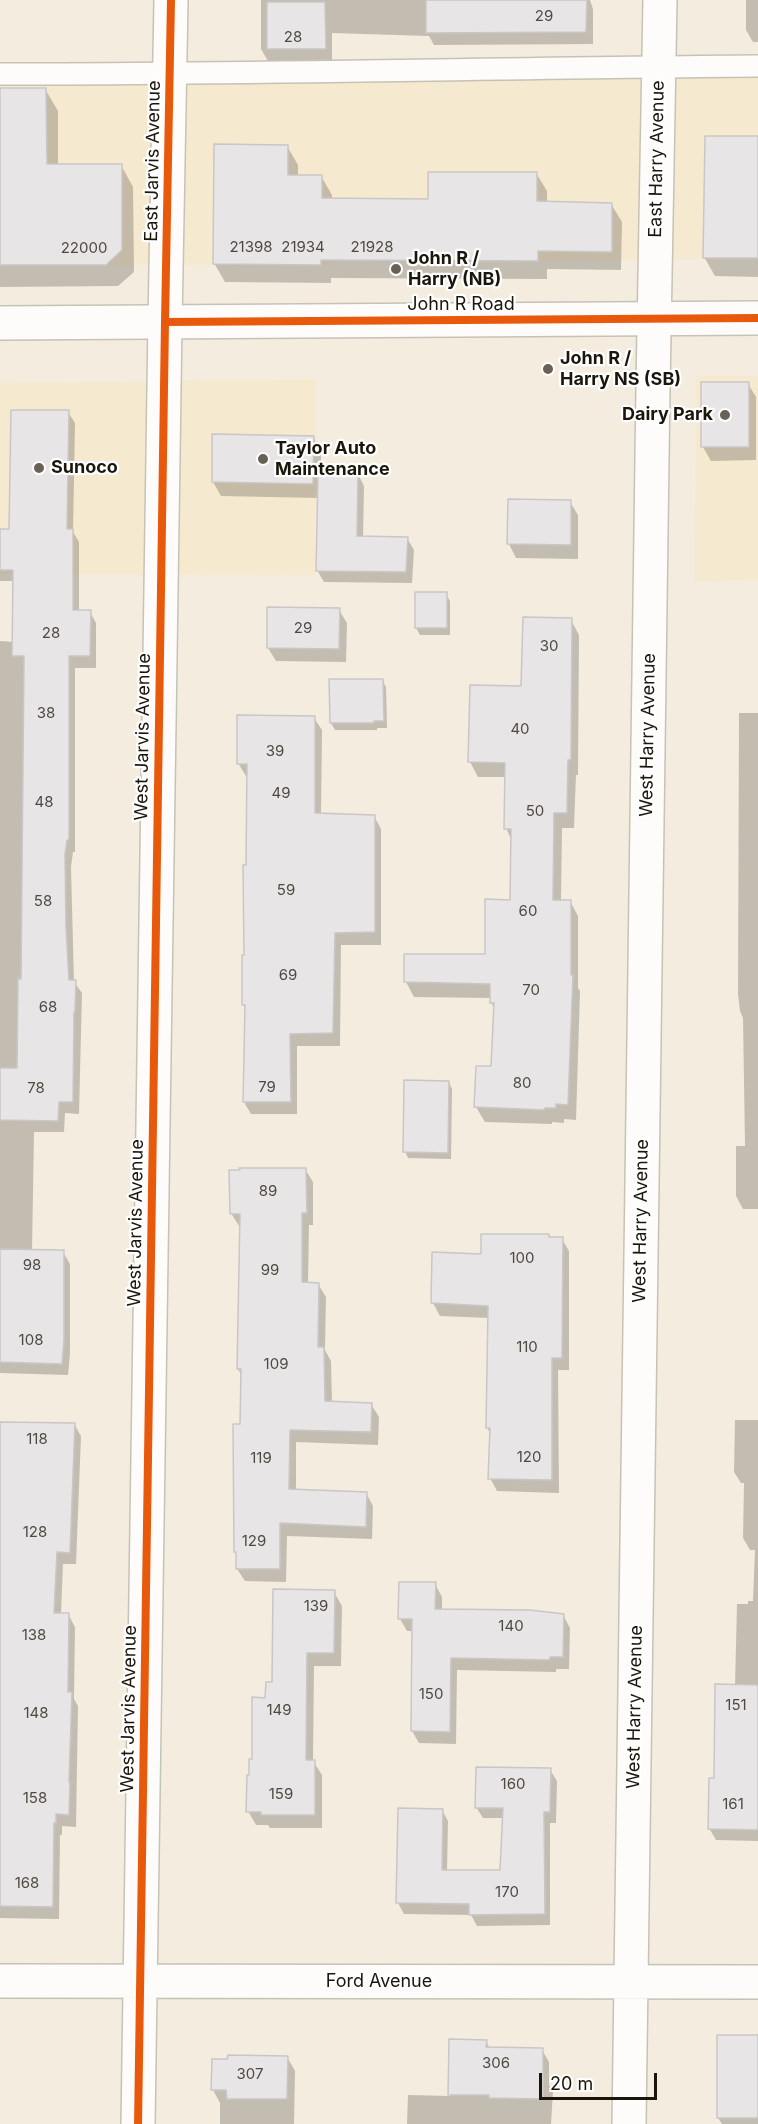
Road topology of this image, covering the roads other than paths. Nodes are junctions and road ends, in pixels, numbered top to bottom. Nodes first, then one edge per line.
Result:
1 (171, 0) edge
2 (660, 0) edge
3 (758, 66) edge
4 (658, 68) junction
5 (0, 74) edge
6 (170, 74) junction
7 (758, 318) edge
8 (654, 319) junction
9 (165, 322) junction
10 (0, 324) edge
11 (0, 1981) edge
12 (139, 1981) junction
13 (631, 1982) junction
14 (758, 1982) edge
15 (138, 2124) edge
16 (629, 2124) edge

1 - 6 street, East Jarvis Avenue
2 - 4 street, East Harry Avenue
3 - 4 lane
4 - 6 lane
4 - 8 street, East Harry Avenue
5 - 6 lane
6 - 9 street, East Jarvis Avenue
7 - 8 street, John R Road
8 - 9 street, John R Road
8 - 13 street, West Harry Avenue
9 - 10 street, John R Road
9 - 12 street, West Jarvis Avenue
11 - 12 street, Ford Avenue
12 - 13 street, Ford Avenue
12 - 15 street, West Jarvis Avenue
13 - 14 street, Ford Avenue
13 - 16 street, West Harry Avenue

